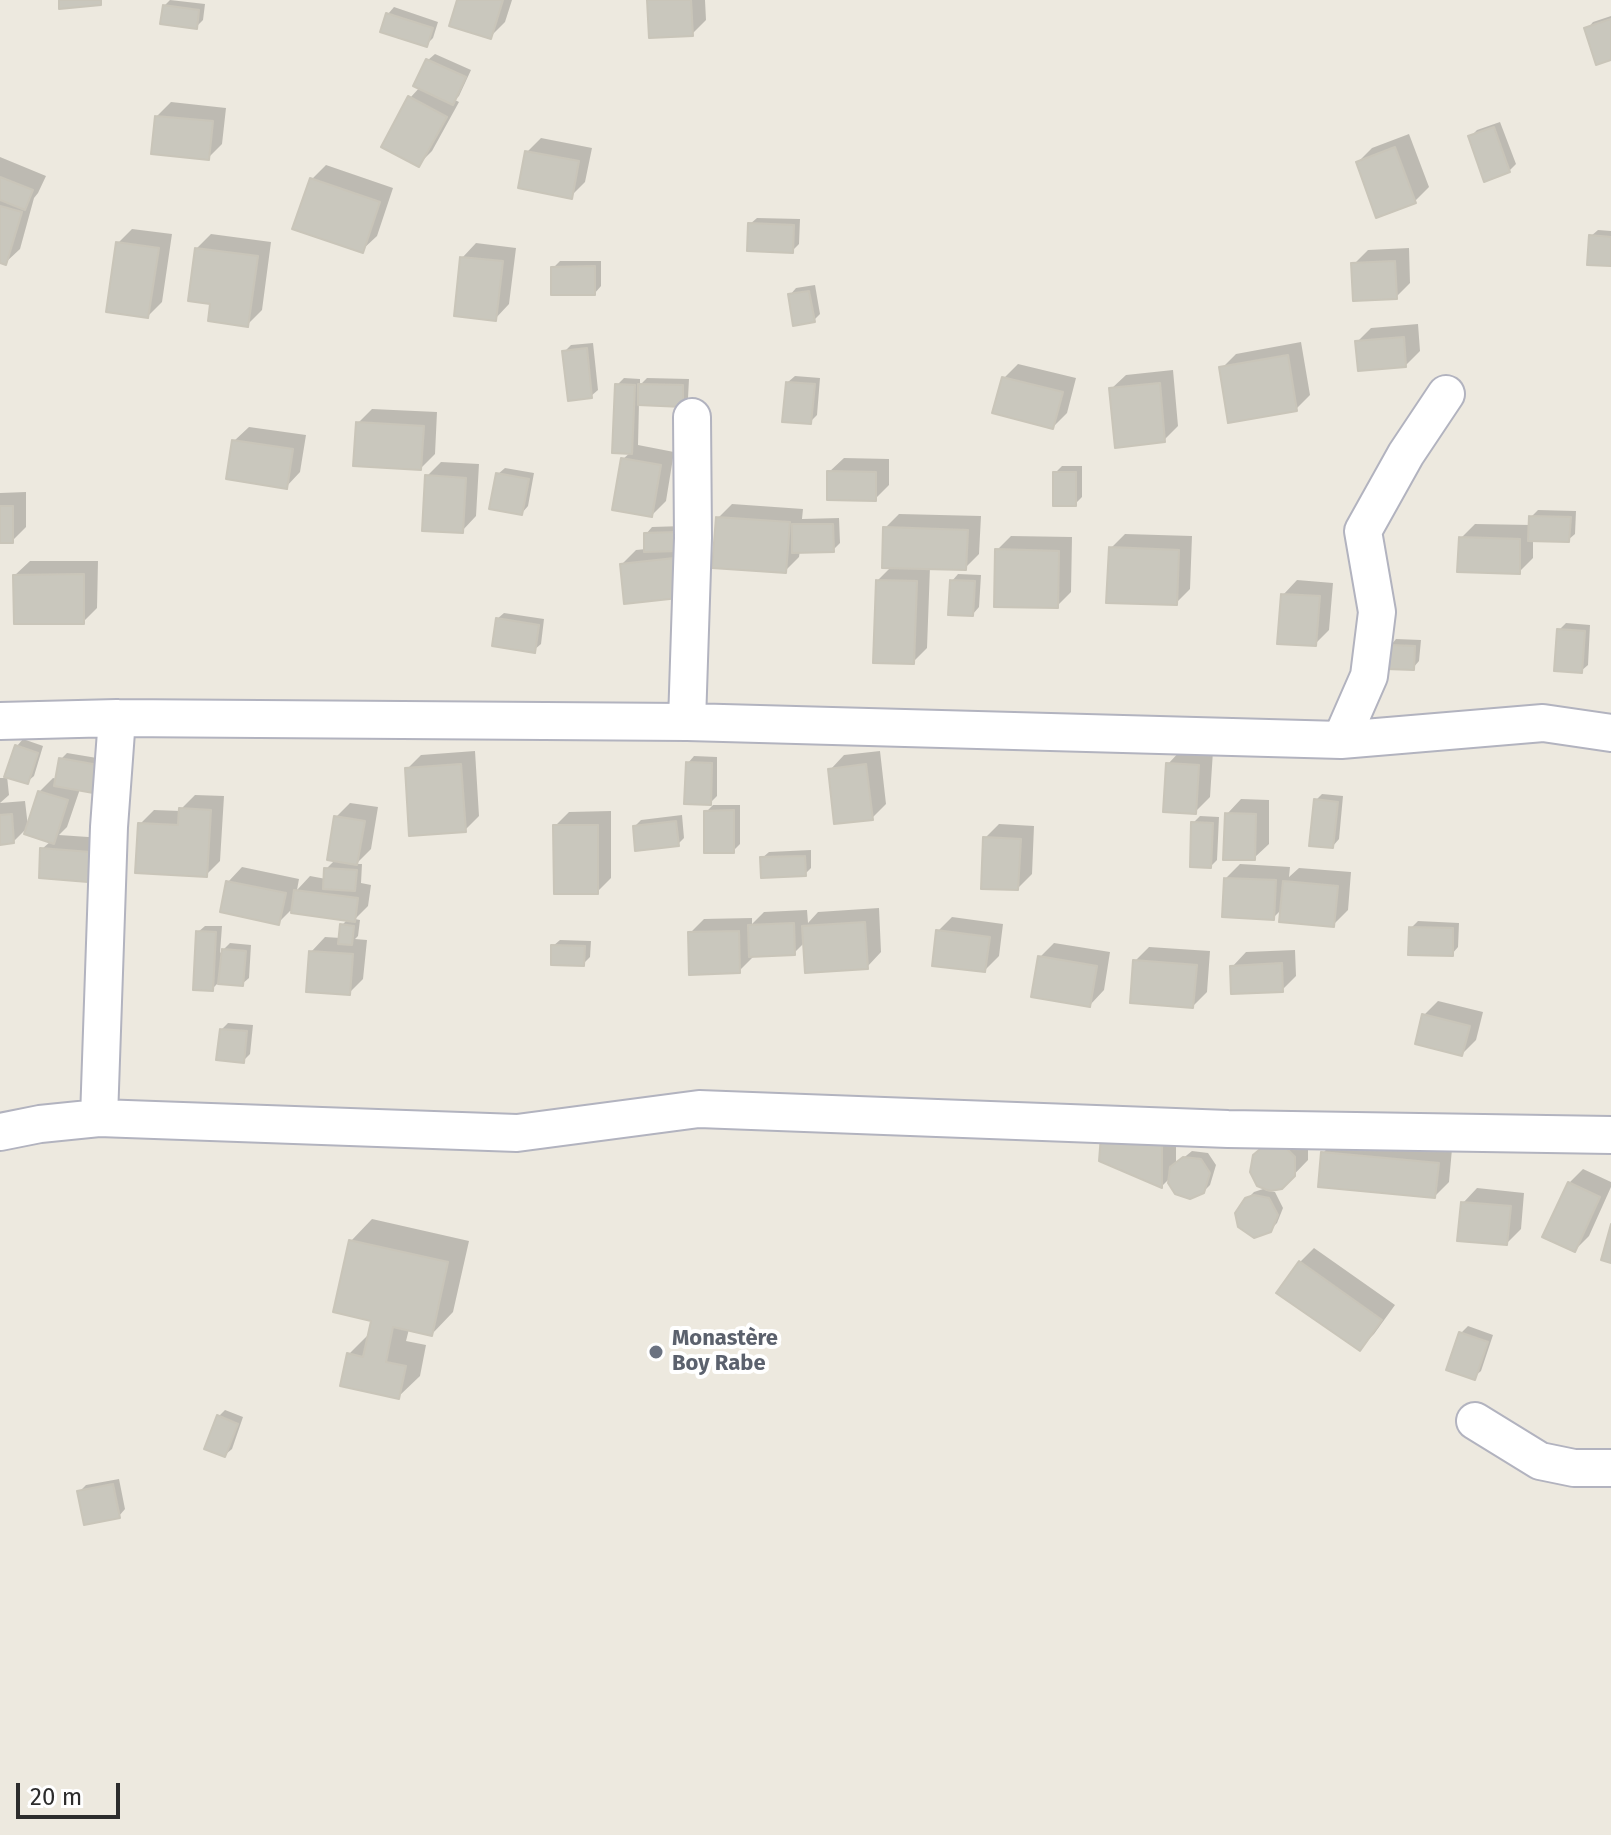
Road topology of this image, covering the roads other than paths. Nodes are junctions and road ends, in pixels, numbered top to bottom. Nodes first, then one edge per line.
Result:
1 (1446, 394) dead end
2 (692, 417) dead end
3 (117, 718) junction
4 (0, 721) edge
5 (687, 722) junction
6 (1611, 733) edge
7 (1341, 740) junction
8 (99, 1118) junction
9 (0, 1132) edge
10 (1611, 1135) edge
11 (1475, 1421) dead end
12 (1611, 1468) edge

1 - 7 street
2 - 5 street
3 - 4 street
3 - 5 street
3 - 8 street
5 - 7 street
6 - 7 street
8 - 9 street
8 - 10 street
11 - 12 street

